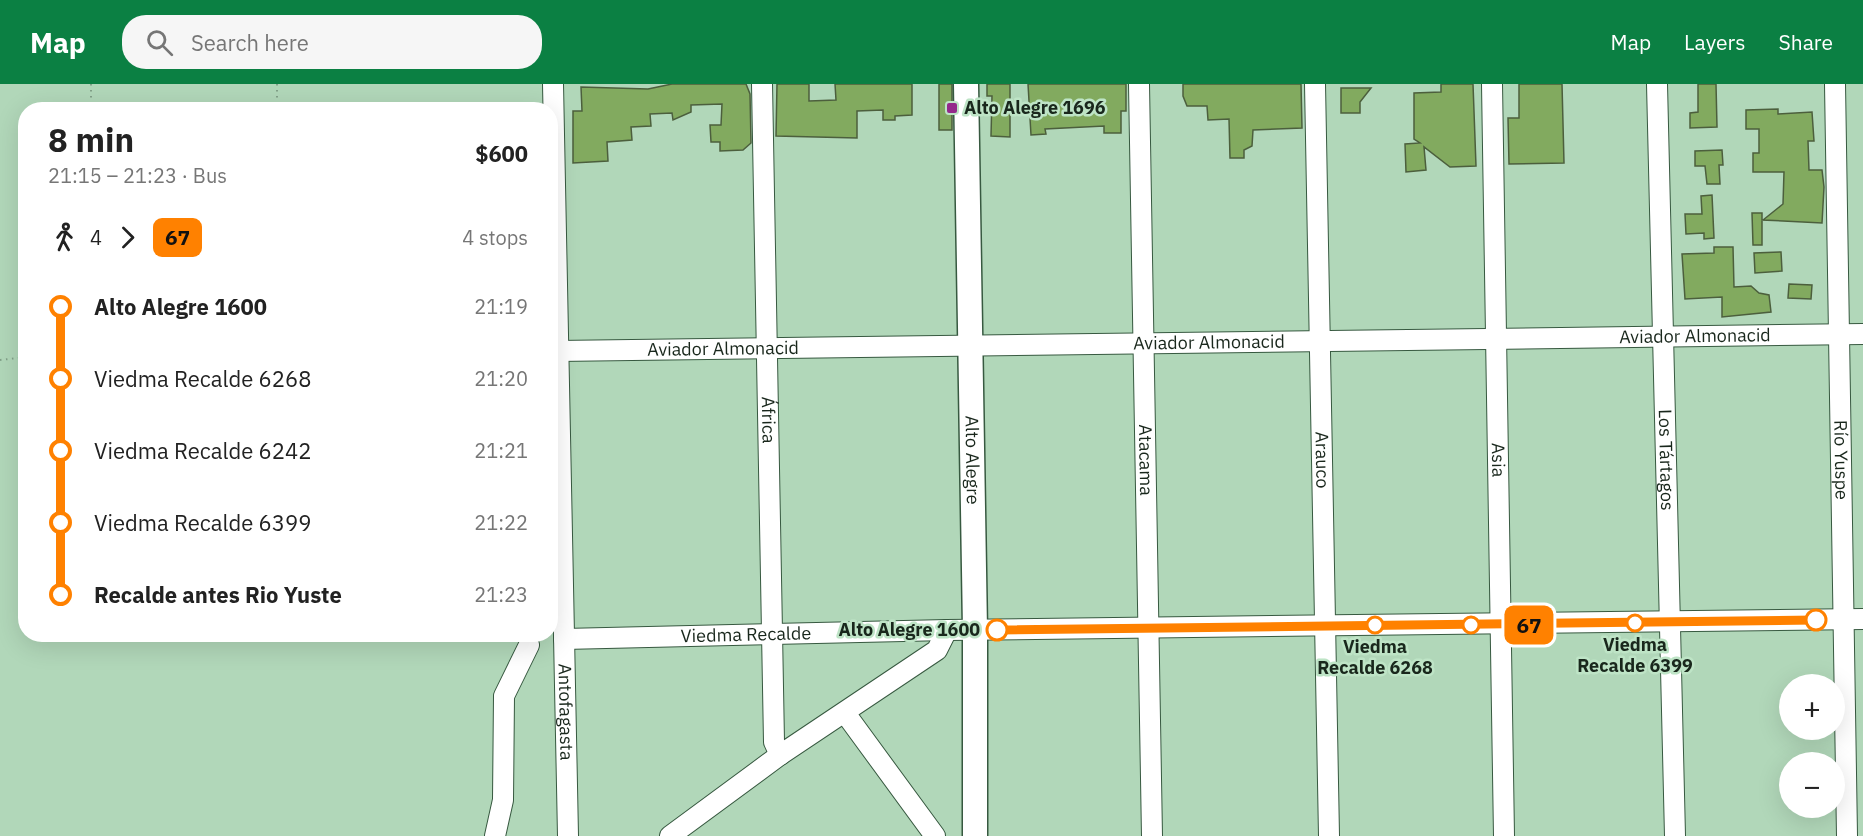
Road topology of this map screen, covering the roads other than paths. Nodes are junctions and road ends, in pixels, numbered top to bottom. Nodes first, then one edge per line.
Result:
1 (553, 84) edge
2 (762, 84) edge
3 (966, 84) edge
4 (1139, 84) edge
5 (1315, 84) edge
6 (1492, 84) edge
7 (1658, 84) edge
8 (1835, 84) edge
9 (553, 102) edge
10 (1863, 334) edge
11 (1839, 335) junction
12 (1496, 337) junction
13 (1665, 337) junction
14 (1319, 340) junction
15 (1144, 343) junction
16 (970, 347) junction
17 (765, 349) junction
18 (558, 351) edge
19 (558, 392) edge
20 (1842, 619) junction
21 (1863, 619) edge
22 (1671, 623) junction
23 (1501, 625) junction
24 (1324, 626) junction
25 (1149, 627) junction
26 (947, 630) junction
27 (975, 630) junction
28 (771, 633) junction
29 (564, 639) junction
30 (529, 645) dead end
31 (845, 713) junction
32 (780, 755) junction
33 (495, 836) edge
34 (568, 836) edge
35 (670, 836) edge
36 (935, 836) edge
37 (975, 836) edge
38 (1152, 836) edge
39 (1329, 836) edge
40 (1504, 836) edge
41 (1675, 836) edge
42 (1848, 836) edge

1 - 9 street, Antofagasta
2 - 17 street, África
3 - 16 main road, Alto Alegre
4 - 15 street, Atacama
5 - 14 street, Arauco
6 - 12 street, Asia
7 - 13 street, Los Tártagos
8 - 11 street, Río Yuspe
10 - 11 street, Aviador Almonacid
11 - 13 street, Aviador Almonacid
11 - 20 street, Río Yuspe
12 - 13 street, Aviador Almonacid
12 - 14 street, Aviador Almonacid
12 - 23 street, Asia
13 - 22 street, Los Tártagos
14 - 15 street, Aviador Almonacid
14 - 24 street, Arauco
15 - 16 street, Aviador Almonacid
15 - 25 street, Atacama
16 - 17 street, Aviador Almonacid
16 - 27 main road, Alto Alegre
17 - 18 street, Aviador Almonacid
17 - 28 street, África
19 - 29 street, Antofagasta
20 - 21 street, Viedma Recalde
20 - 22 street, Viedma Recalde
20 - 42 street, Río Yuspe
22 - 23 street, Viedma Recalde
22 - 41 street, Los Tártagos
23 - 24 street, Viedma Recalde
23 - 40 street, Asia
24 - 25 street, Viedma Recalde
24 - 39 street, Arauco
25 - 27 street, Viedma Recalde
25 - 38 street, Atacama
26 - 27 street, Viedma Recalde
26 - 28 street, Viedma Recalde
26 - 31 street
27 - 37 main road, Alto Alegre
28 - 29 street, Viedma Recalde
28 - 32 street, África
29 - 34 street, Antofagasta
30 - 33 street
31 - 32 street
31 - 36 street
32 - 35 street

